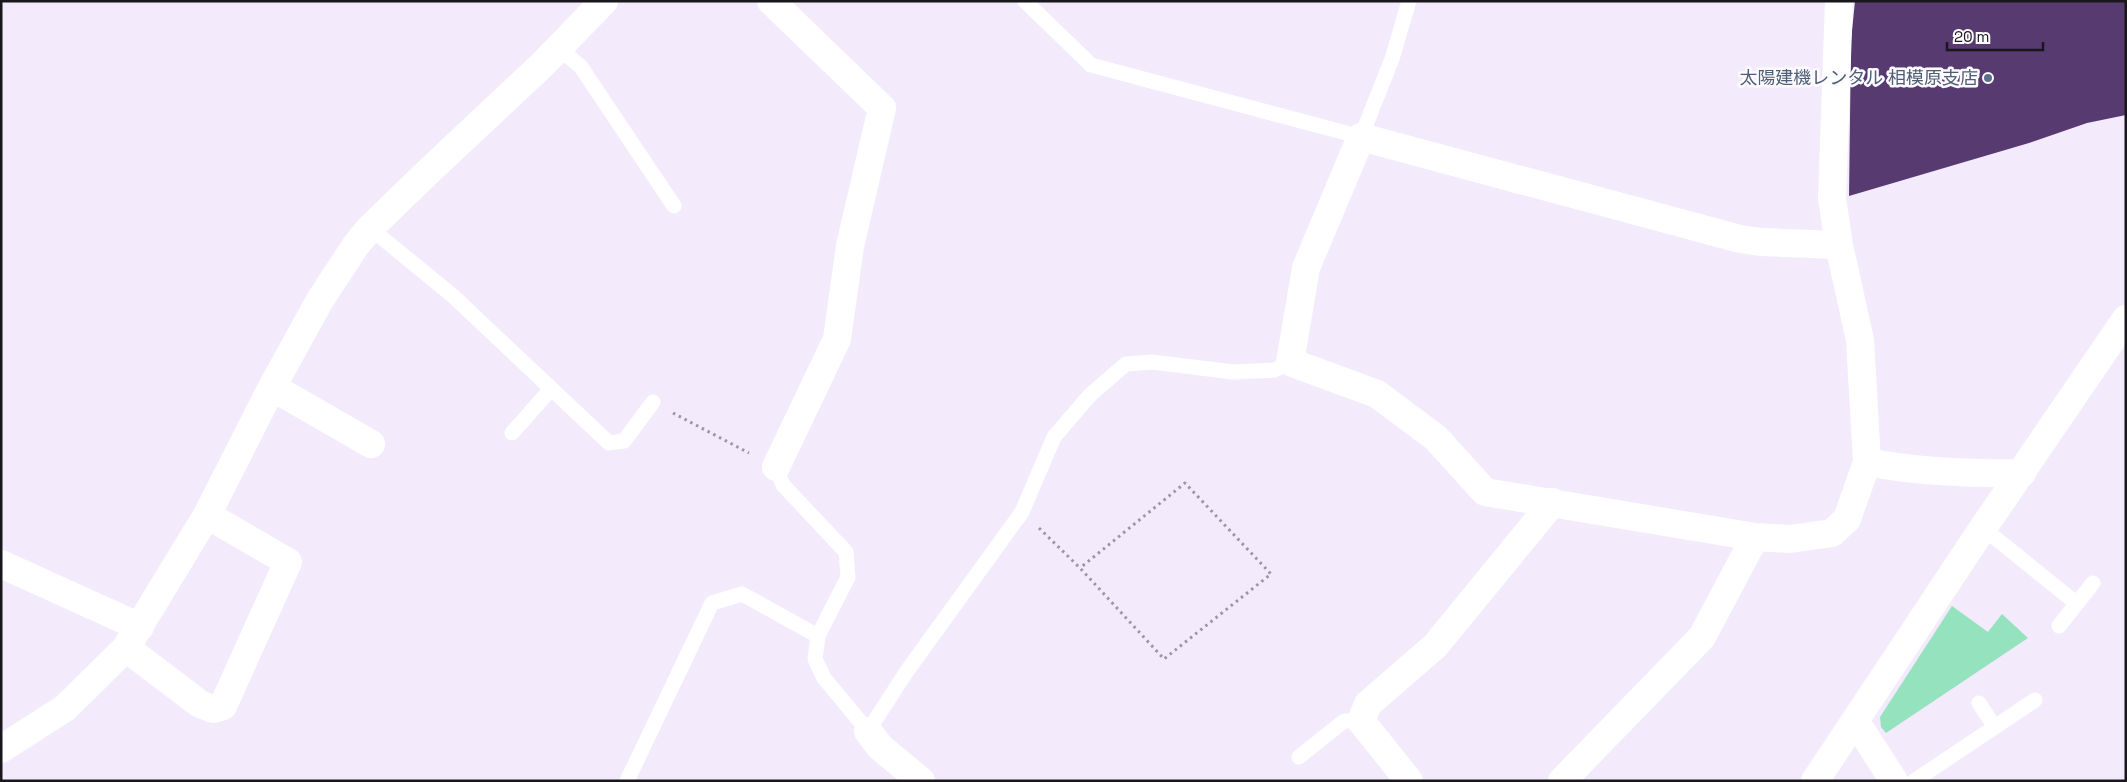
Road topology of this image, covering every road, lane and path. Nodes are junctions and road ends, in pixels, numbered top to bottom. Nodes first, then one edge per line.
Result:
1 (604, 1) edge
2 (771, 1) edge
3 (1025, 1) edge
4 (1409, 1) edge
5 (1839, 1) edge
6 (559, 48) junction
7 (1361, 136) junction
8 (674, 206) dead end
9 (370, 228) junction
10 (1839, 245) junction
11 (2126, 318) edge
12 (1290, 362) junction
13 (272, 387) junction
14 (551, 389) junction
15 (653, 402) joint
16 (512, 433) dead end
17 (371, 444) dead end
18 (1867, 462) junction
19 (776, 468) junction
20 (2022, 473) junction
21 (1553, 502) junction
22 (1022, 512) junction
23 (207, 516) junction
24 (1983, 528) junction
25 (1755, 537) junction
26 (1, 564) edge
27 (1080, 568) junction
28 (2093, 583) dead end
29 (2076, 604) junction
30 (2059, 626) dead end
31 (818, 636) junction
32 (133, 638) junction
33 (2035, 700) dead end
34 (1979, 703) dead end
35 (1361, 722) junction
36 (1856, 722) junction
37 (1994, 726) junction
38 (868, 731) junction
39 (1, 749) edge
40 (1299, 757) dead end
41 (627, 781) edge
42 (921, 781) edge
43 (1409, 781) edge
44 (1562, 781) edge
45 (1815, 781) edge
46 (1894, 781) edge
47 (1914, 781) edge

1 - 6 street
2 - 19 street
3 - 7 lane
4 - 7 lane
5 - 10 street
6 - 8 lane
6 - 9 street
7 - 10 street
7 - 12 street
9 - 13 street
9 - 14 lane
10 - 18 street
11 - 20 street
12 - 21 street
12 - 22 lane
13 - 17 street
13 - 23 street
14 - 15 lane
14 - 16 lane
15 - 19 path
18 - 20 street
18 - 25 street
19 - 31 lane
20 - 24 street
21 - 25 street
21 - 35 street
22 - 27 path
22 - 38 lane
23 - 32 street
23 - 32 street
24 - 29 lane
24 - 36 street
25 - 44 street
26 - 32 street
27 - 27 path
28 - 29 lane
29 - 30 lane
31 - 38 lane
31 - 41 lane
32 - 39 street
33 - 37 lane
34 - 37 lane
35 - 40 lane
35 - 43 street
36 - 45 street
36 - 46 street
37 - 47 lane
38 - 42 street

